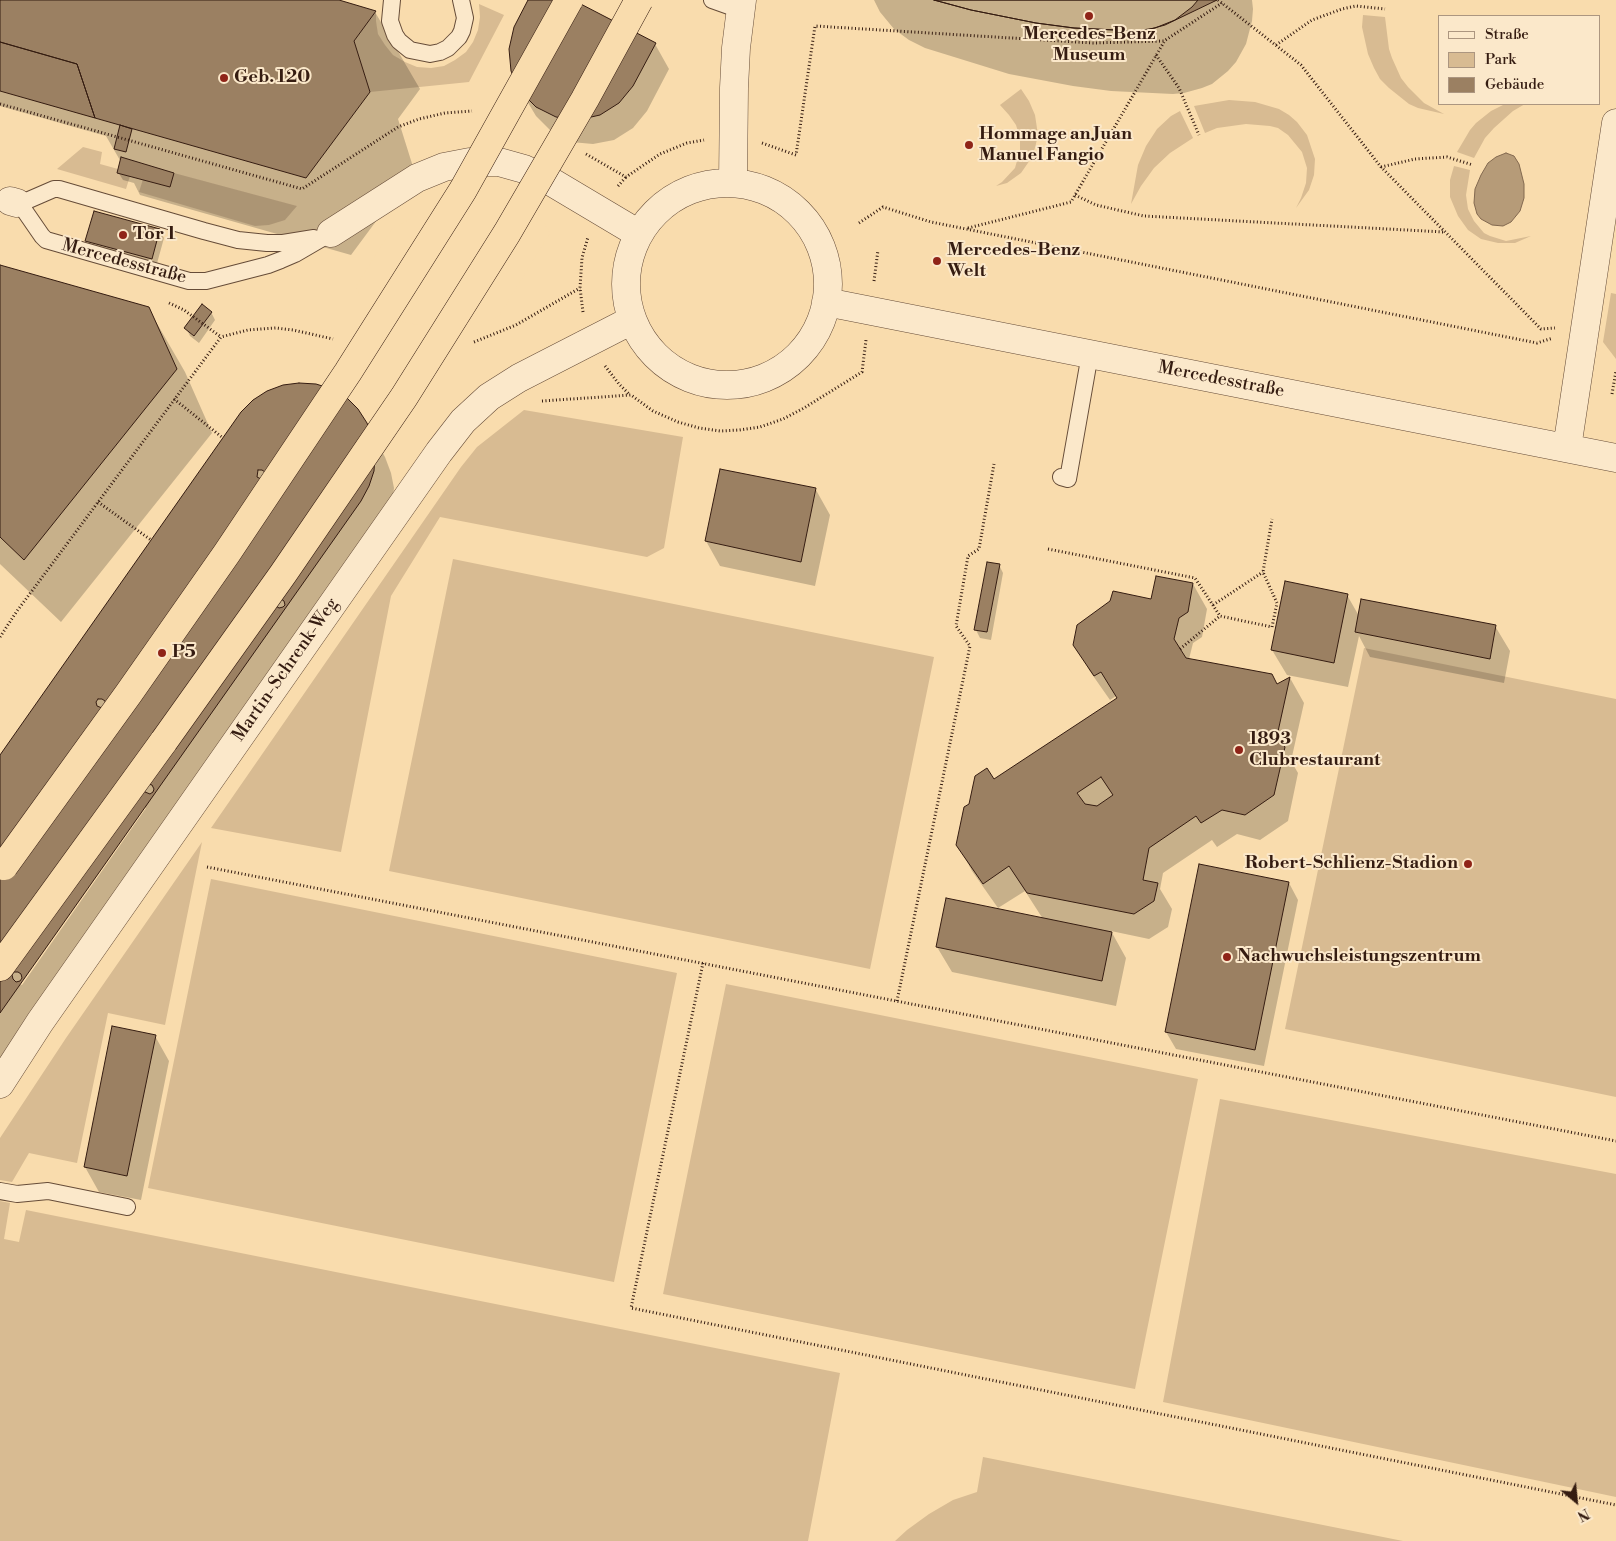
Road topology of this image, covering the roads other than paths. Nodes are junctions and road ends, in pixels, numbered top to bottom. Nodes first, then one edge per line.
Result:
1 (392, 0) edge
2 (462, 0) edge
3 (569, 0) edge
4 (639, 0) edge
5 (712, 0) edge
6 (741, 5) edge
7 (1616, 123) edge
8 (733, 183) junction
9 (7, 199) edge
10 (331, 233) junction
11 (639, 234) junction
12 (826, 302) junction
13 (632, 320) junction
14 (1090, 354) junction
15 (1567, 448) junction
16 (1616, 458) edge
17 (1061, 477) dead end
18 (0, 872) edge
19 (34, 920) junction
20 (0, 967) edge
21 (0, 983) edge
22 (0, 1084) edge
23 (0, 1191) edge
24 (127, 1207) dead end

1 - 2 lane
3 - 18 highway, bridge
4 - 19 highway, bridge
5 - 6 lane
6 - 8 street
7 - 15 street
8 - 11 street
8 - 12 street
9 - 10 lane, Mercedesstraße
9 - 10 lane, Mercedesstraße
10 - 11 street, Mercedesstraße
11 - 13 street
12 - 13 street
12 - 14 street, Mercedesstraße
13 - 22 street, Martin-Schrenk-Weg
14 - 15 street, Mercedesstraße
14 - 17 lane
15 - 16 street, Mercedesstraße
19 - 20 highway
19 - 21 highway
23 - 24 lane

